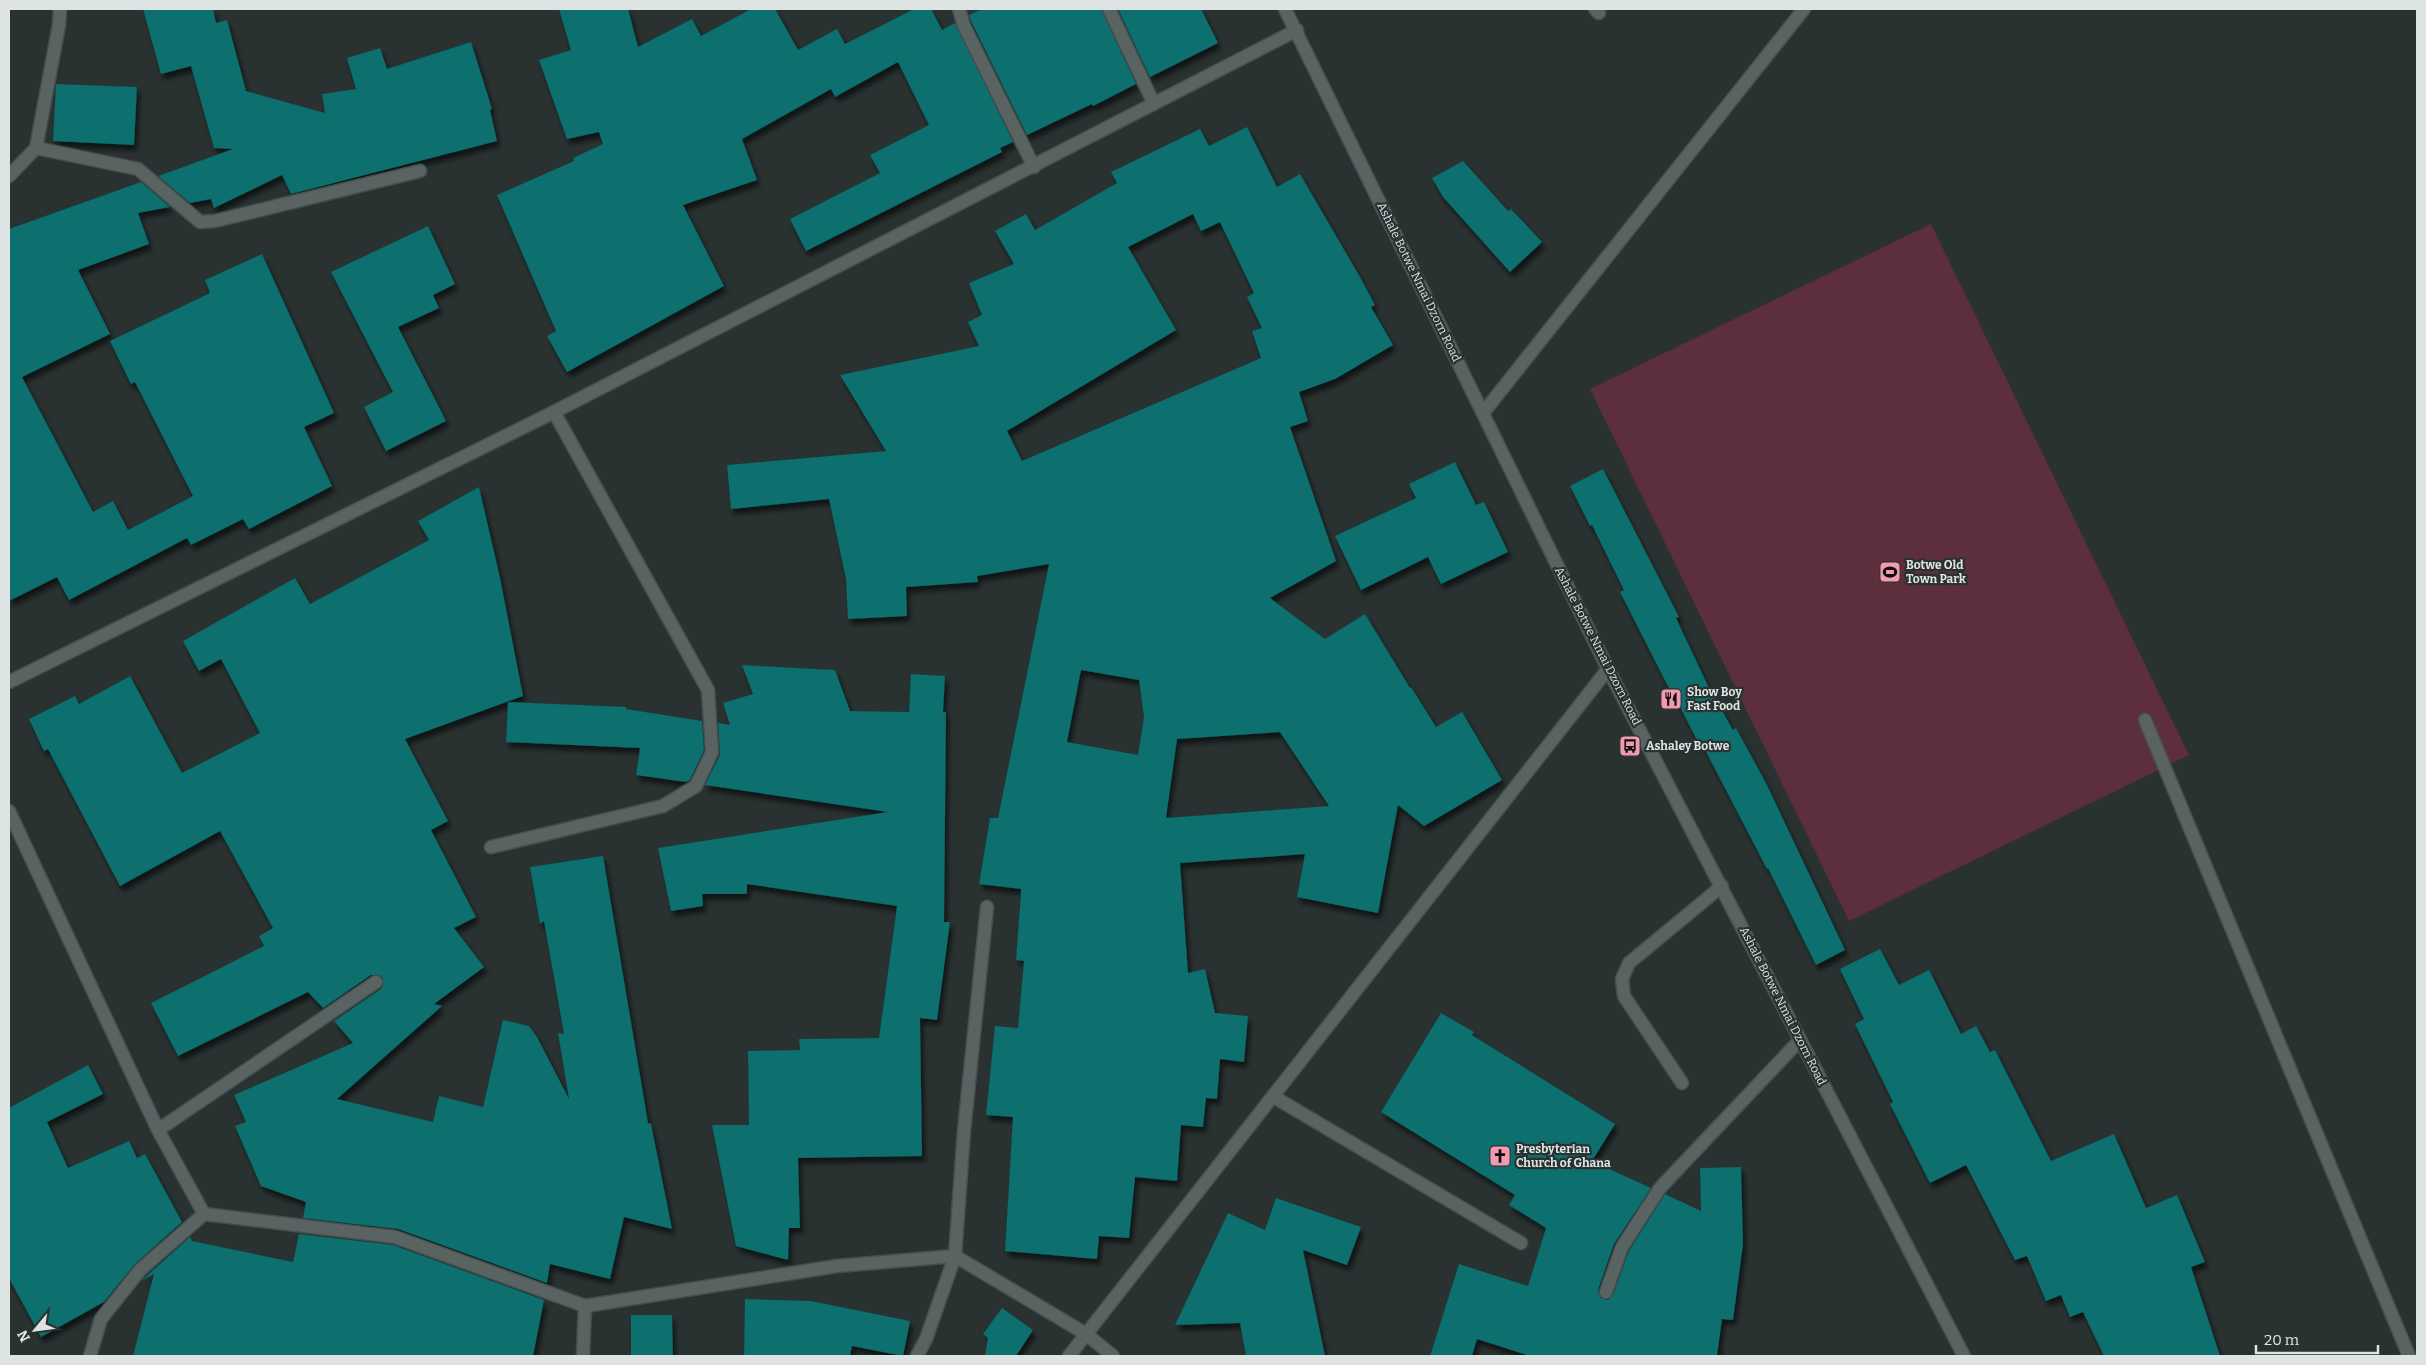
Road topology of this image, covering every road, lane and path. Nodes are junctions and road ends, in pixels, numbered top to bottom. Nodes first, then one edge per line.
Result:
1 (60, 9) edge
2 (959, 9) edge
3 (1109, 9) edge
4 (1285, 9) edge
5 (1804, 9) edge
6 (1297, 30) junction
7 (1154, 104) junction
8 (36, 148) junction
9 (1034, 167) junction
10 (420, 171) dead end
11 (9, 176) edge
12 (554, 412) junction
13 (1483, 413) junction
14 (1608, 669) junction
15 (9, 682) edge
16 (2145, 720) dead end
17 (9, 810) edge
18 (491, 847) dead end
19 (1722, 886) junction
20 (987, 908) dead end
21 (376, 982) dead end
22 (1800, 1040) junction
23 (1682, 1083) dead end
24 (1274, 1097) junction
25 (158, 1130) junction
26 (204, 1214) junction
27 (1520, 1243) dead end
28 (955, 1256) junction
29 (1606, 1292) dead end
30 (585, 1306) junction
31 (1086, 1334) junction
32 (90, 1356) edge
33 (583, 1356) edge
34 (917, 1356) edge
35 (1069, 1356) edge
36 (1113, 1356) edge
37 (1964, 1356) edge
38 (2408, 1356) edge

1 - 8 street
2 - 9 street
3 - 7 street
4 - 6 street, Ashale Botwe Nmai Dzorn Road
5 - 13 street
6 - 7 street
6 - 13 street, Ashale Botwe Nmai Dzorn Road
7 - 9 street
8 - 10 street
8 - 11 street
9 - 12 street
12 - 15 street
12 - 18 street
13 - 14 street, Ashale Botwe Nmai Dzorn Road
14 - 19 street, Ashale Botwe Nmai Dzorn Road
14 - 24 street
16 - 38 street
17 - 25 street
19 - 22 street, Ashale Botwe Nmai Dzorn Road
19 - 23 street
20 - 28 street
21 - 25 street
22 - 29 street
22 - 37 street, Ashale Botwe Nmai Dzorn Road
24 - 27 street
24 - 31 street
25 - 26 street
26 - 30 street
26 - 32 street
28 - 30 street
28 - 31 street
28 - 34 street
30 - 33 street
31 - 35 street
31 - 36 street

